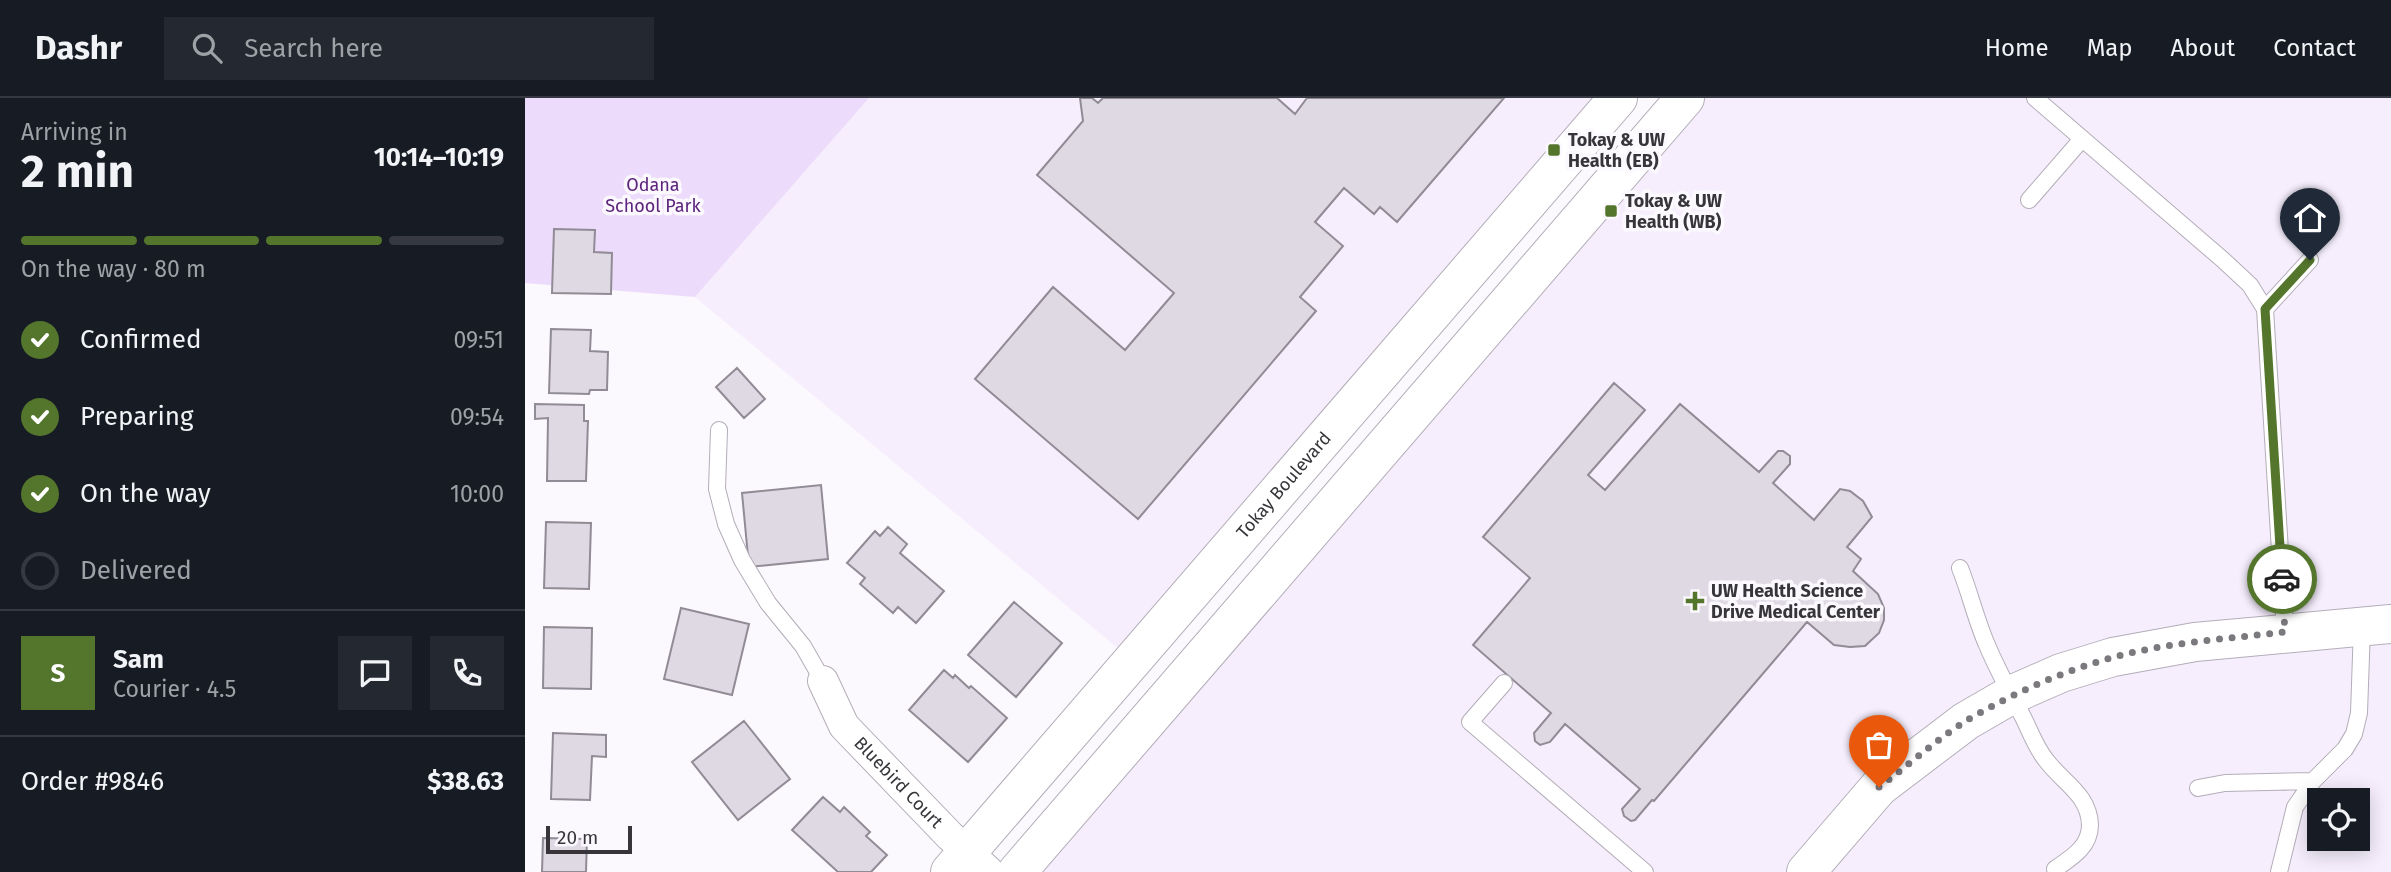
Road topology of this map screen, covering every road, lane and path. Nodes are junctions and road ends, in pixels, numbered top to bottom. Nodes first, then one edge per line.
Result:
1 (1618, 98) edge
2 (1685, 98) edge
3 (2035, 98) edge
4 (2082, 139) junction
5 (2029, 200) dead end
6 (2310, 260) dead end
7 (2265, 309) junction
8 (719, 430) dead end
9 (1960, 568) dead end
10 (2377, 626) edge
11 (2285, 632) junction
12 (823, 681) joint
13 (1504, 683) dead end
14 (2011, 695) junction
15 (2313, 781) junction
16 (2198, 788) dead end
17 (969, 865) edge
18 (2055, 869) dead end
19 (1017, 872) edge
20 (1645, 872) edge
21 (1806, 872) edge
22 (2279, 872) edge

1 - 17 street, Tokay Boulevard
2 - 19 street
3 - 4 lane
4 - 5 lane
4 - 7 lane
6 - 7 lane
7 - 11 lane
8 - 12 lane
9 - 14 lane
10 - 11 street
10 - 15 lane
11 - 14 street
12 - 17 street, Bluebird Court
13 - 20 lane
14 - 18 lane
14 - 21 street
15 - 16 lane
15 - 22 lane

